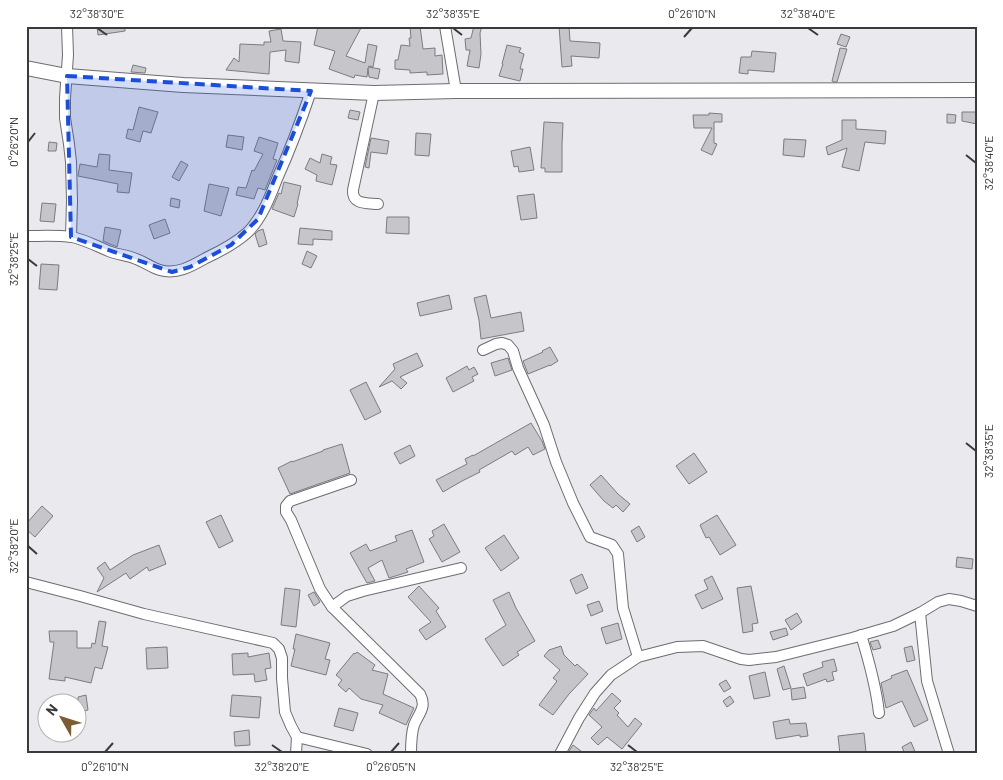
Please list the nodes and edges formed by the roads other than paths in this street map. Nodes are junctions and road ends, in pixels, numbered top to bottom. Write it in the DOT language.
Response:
graph roads {
  1 [pos="67,26"];
  2 [pos="446,26"];
  3 [pos="26,68"];
  4 [pos="67,76"];
  5 [pos="311,90"];
  6 [pos="977,90"];
  7 [pos="456,91"];
  8 [pos="374,93"];
  9 [pos="378,204"];
  10 [pos="26,236"];
  11 [pos="71,237"];
  12 [pos="483,350"];
  13 [pos="351,480"];
  14 [pos="460,568"];
  15 [pos="26,582"];
  16 [pos="977,606"];
  17 [pos="332,607"];
  18 [pos="920,613"];
  19 [pos="862,636"];
  20 [pos="638,657"];
  21 [pos="878,713"];
  22 [pos="297,737"];
  23 [pos="296,754"];
  24 [pos="367,754"];
  25 [pos="411,754"];
  26 [pos="560,754"];
  27 [pos="950,754"];
  1 -- 4 [label="street"];
  2 -- 7 [label="street"];
  3 -- 4 [label="street"];
  4 -- 5 [label="street"];
  4 -- 11 [label="street"];
  5 -- 8 [label="street"];
  5 -- 11 [label="street"];
  6 -- 7 [label="street"];
  7 -- 8 [label="street"];
  8 -- 9 [label="street"];
  10 -- 11 [label="street"];
  12 -- 20 [label="street"];
  13 -- 17 [label="street"];
  14 -- 17 [label="street"];
  15 -- 22 [label="street"];
  16 -- 18 [label="street"];
  17 -- 25 [label="street"];
  18 -- 19 [label="street"];
  18 -- 27 [label="street"];
  19 -- 20 [label="street"];
  19 -- 21 [label="street"];
  20 -- 26 [label="street"];
  22 -- 23 [label="street"];
  22 -- 24 [label="street"];
}
